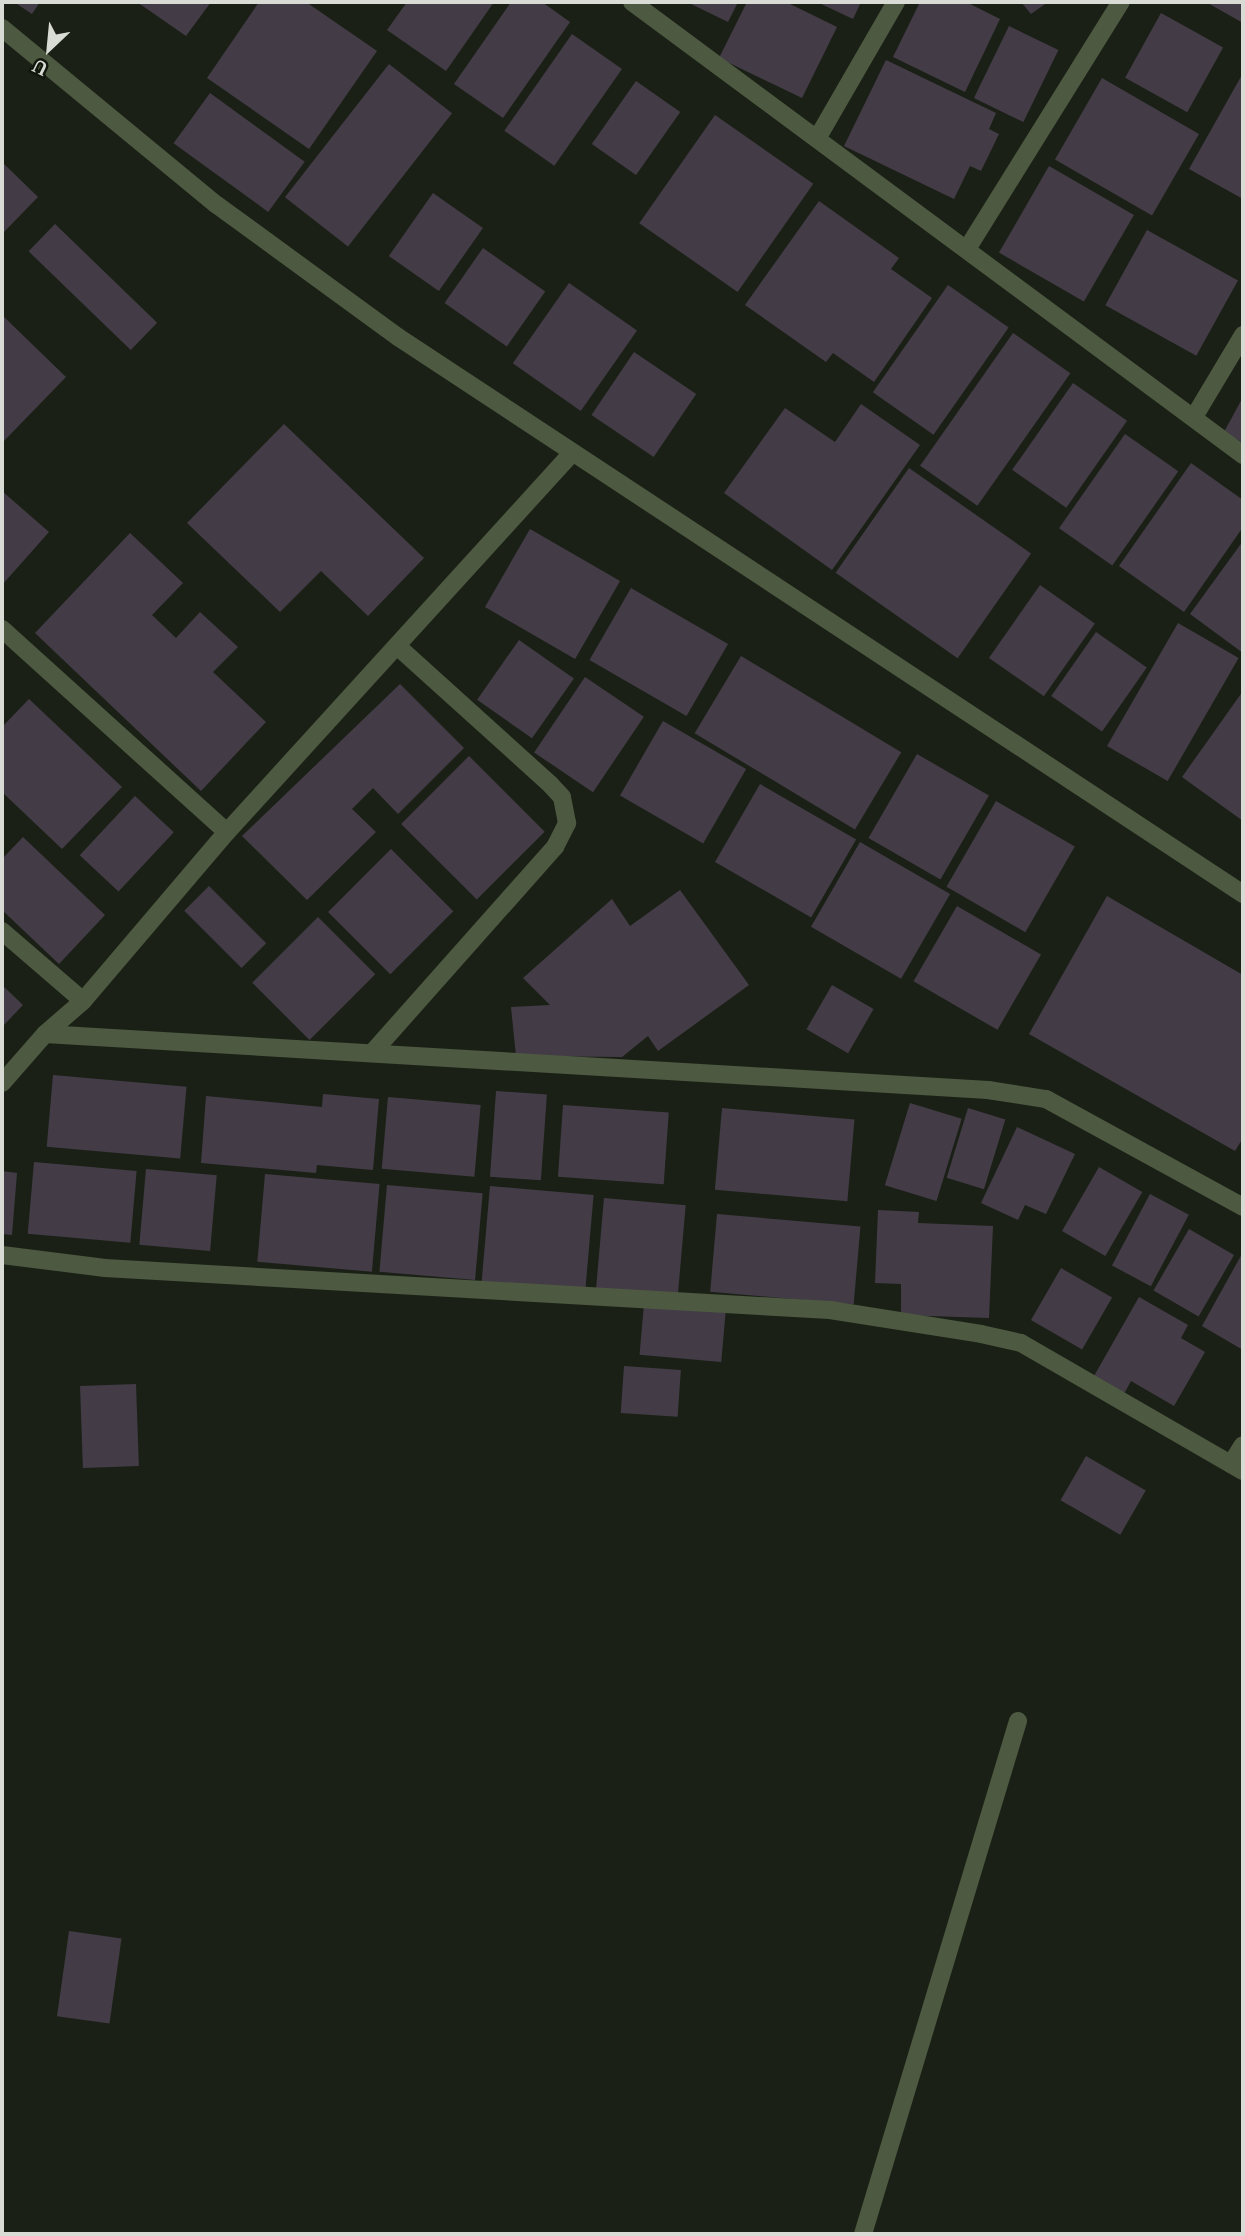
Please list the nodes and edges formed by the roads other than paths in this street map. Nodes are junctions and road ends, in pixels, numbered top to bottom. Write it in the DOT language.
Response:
graph roads {
  1 [pos="632,2"];
  2 [pos="896,2"];
  3 [pos="1121,2"];
  4 [pos="2,28"];
  5 [pos="818,137"];
  6 [pos="967,249"];
  7 [pos="1243,335"];
  8 [pos="1194,417"];
  9 [pos="572,453"];
  10 [pos="1243,455"];
  11 [pos="2,629"];
  12 [pos="397,646"];
  13 [pos="227,832"];
  14 [pos="1243,894"];
  15 [pos="2,931"];
  16 [pos="83,1001"];
  17 [pos="45,1034"];
  18 [pos="372,1053"];
  19 [pos="2,1083"];
  20 [pos="1243,1207"];
  21 [pos="2,1255"];
  22 [pos="1243,1445"];
  23 [pos="1237,1467"];
  24 [pos="1018,1721"];
  25 [pos="863,2234"];
  1 -- 5 [label="street"];
  2 -- 5 [label="street"];
  3 -- 6 [label="street"];
  4 -- 9 [label="street"];
  5 -- 6 [label="street"];
  6 -- 8 [label="street"];
  7 -- 8 [label="street"];
  8 -- 10 [label="street"];
  9 -- 12 [label="street"];
  9 -- 14 [label="street"];
  11 -- 13 [label="street"];
  12 -- 13 [label="street"];
  12 -- 18 [label="street"];
  13 -- 16 [label="street"];
  15 -- 16 [label="street"];
  16 -- 17 [label="street"];
  17 -- 18 [label="street"];
  17 -- 19 [label="street"];
  18 -- 20 [label="street"];
  21 -- 23 [label="street"];
  22 -- 23 [label="street"];
  24 -- 25 [label="street"];
}
